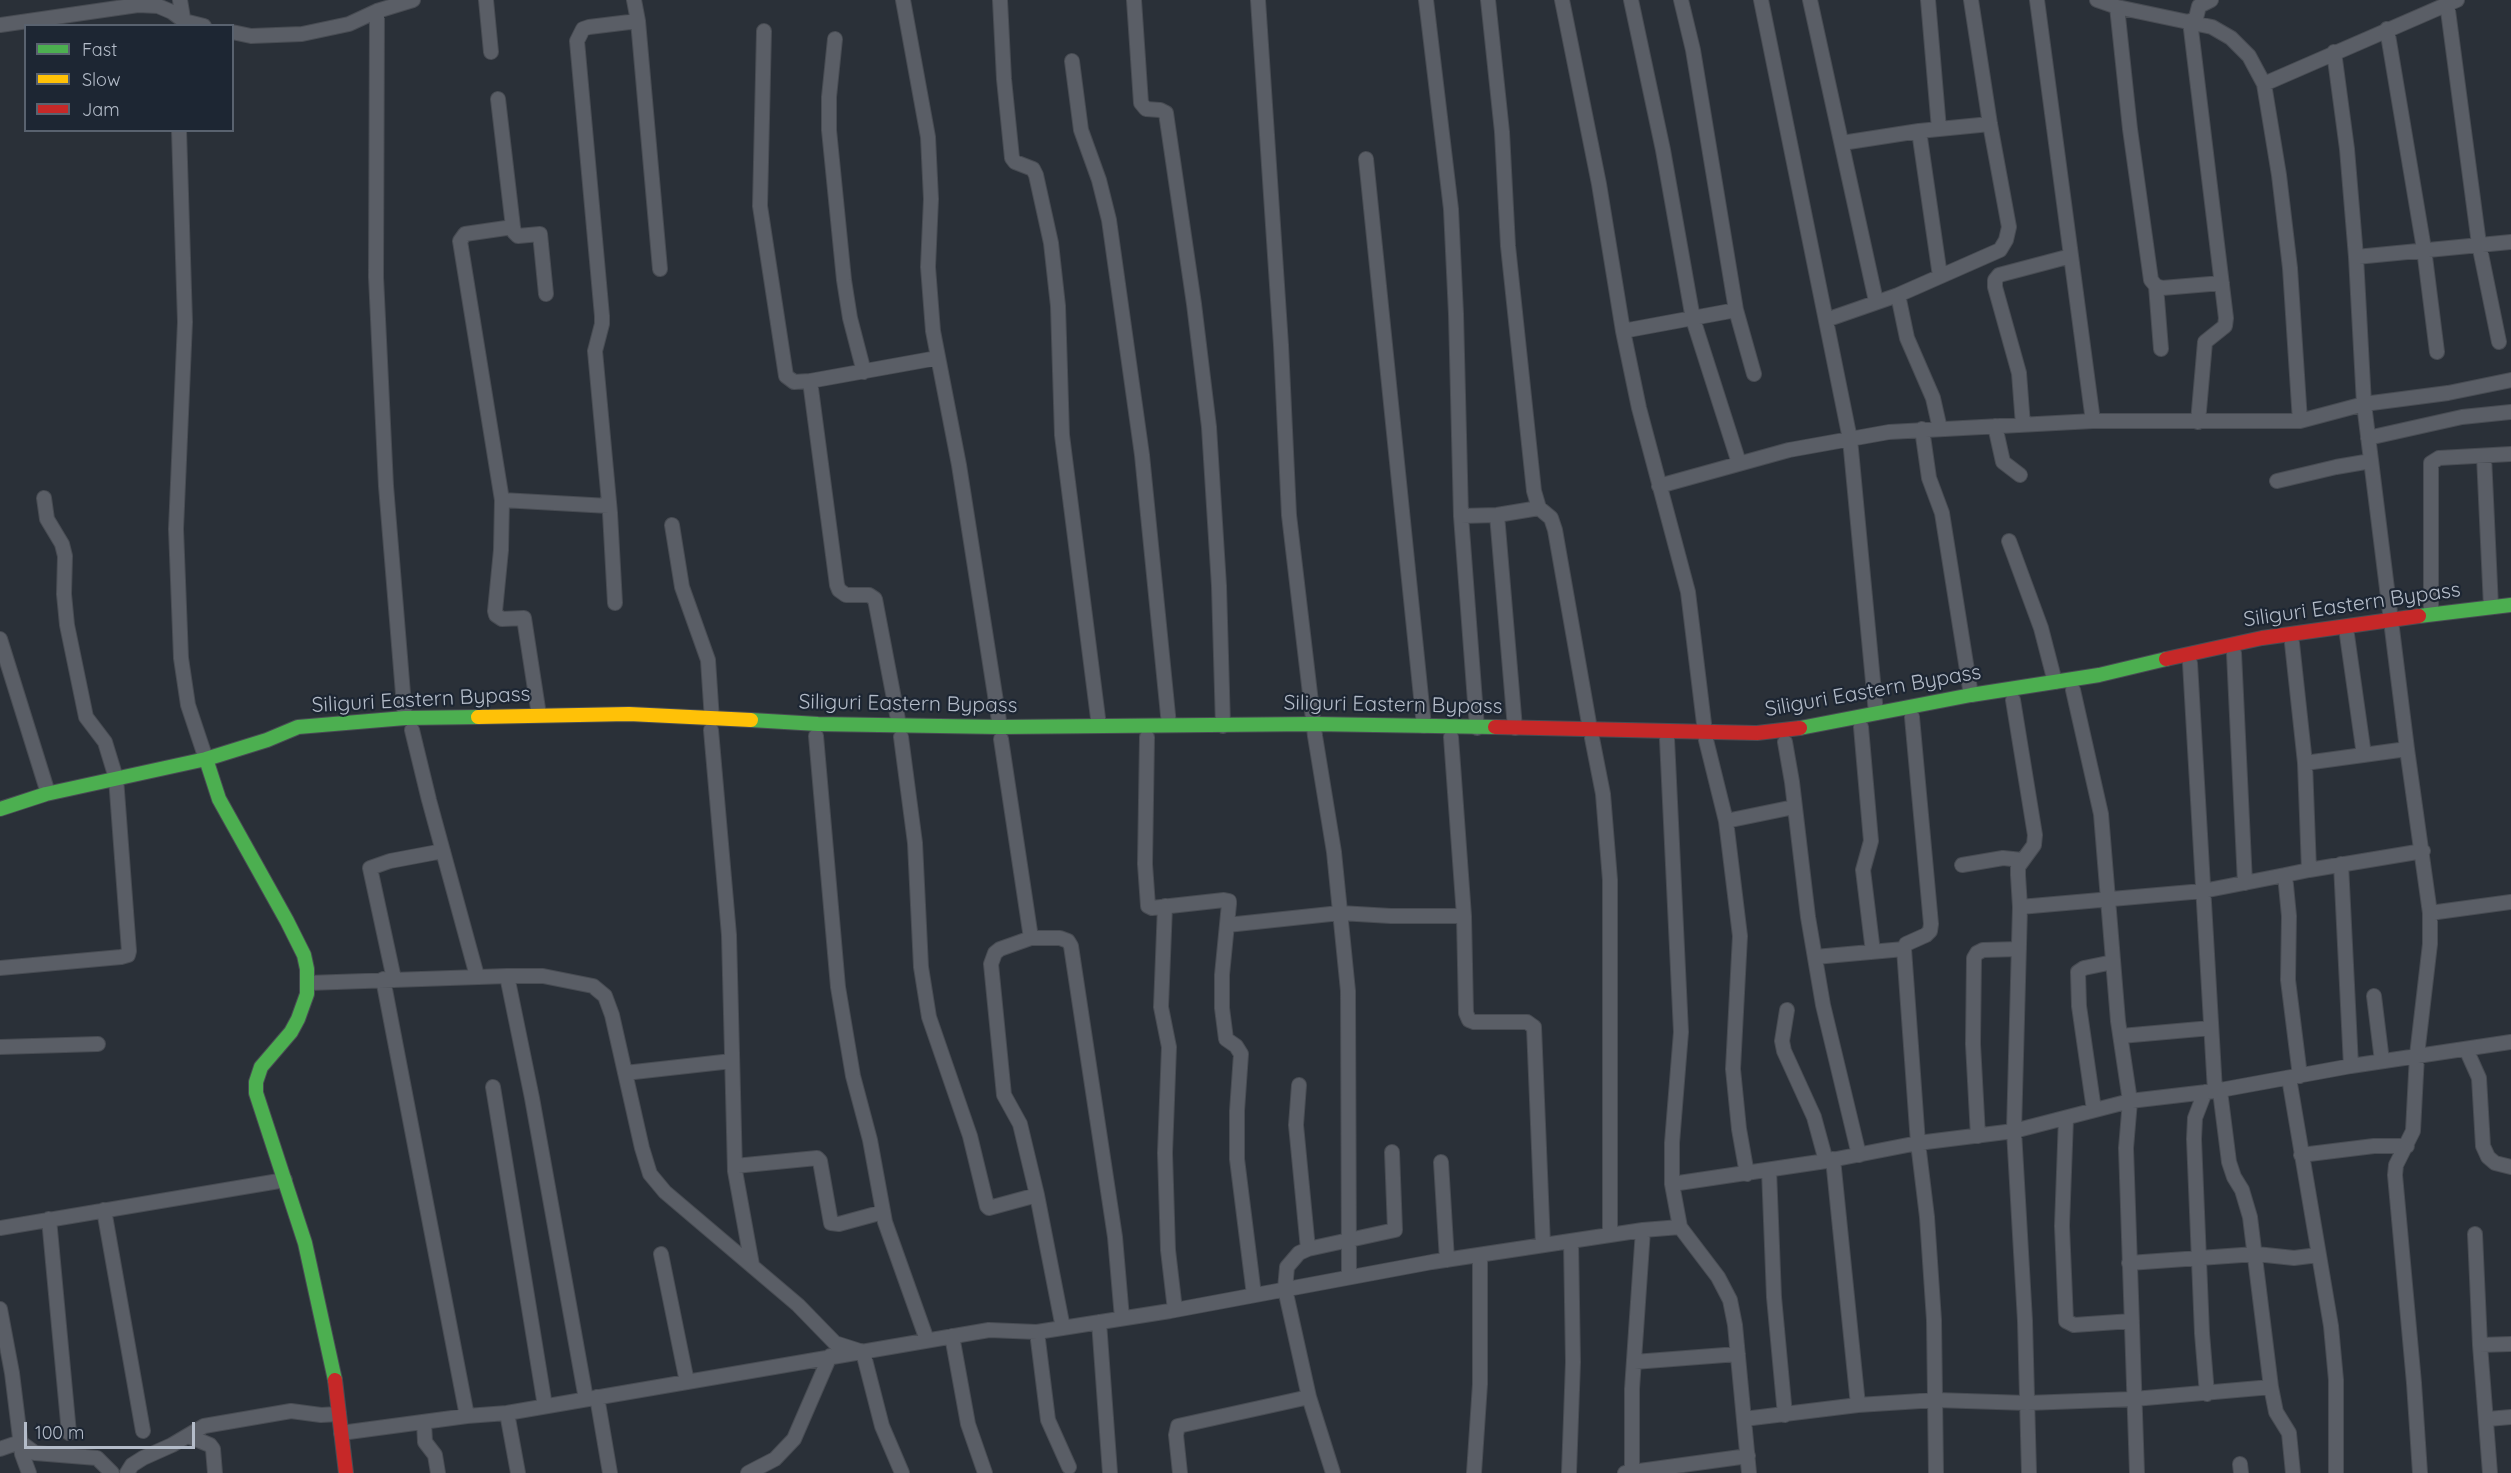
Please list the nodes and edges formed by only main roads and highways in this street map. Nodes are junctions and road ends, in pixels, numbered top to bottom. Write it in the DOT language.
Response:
graph roads {
  1 [pos="2511,605"];
  2 [pos="2511,616"];
  3 [pos="2392,624"];
  4 [pos="712,725"];
  5 [pos="1315,730"];
  6 [pos="900,731"];
  7 [pos="1000,733"];
  8 [pos="1591,733"];
  9 [pos="1706,735"];
  10 [pos="267,740"];
  11 [pos="206,759"];
  12 [pos="82,786"];
  13 [pos="0,808"];
  14 [pos="0,820"];
  15 [pos="346,1473"];
  1 -- 3 [label="main road, Siliguri Eastern Bypass"];
  2 -- 3 [label="main road, Siliguri Eastern Bypass"];
  3 -- 9 [label="main road, Siliguri Eastern Bypass"];
  3 -- 9 [label="main road, Siliguri Eastern Bypass"];
  4 -- 6 [label="main road, Siliguri Eastern Bypass"];
  4 -- 6 [label="main road, Siliguri Eastern Bypass"];
  4 -- 10 [label="main road, Siliguri Eastern Bypass"];
  4 -- 10 [label="main road, Siliguri Eastern Bypass"];
  5 -- 7 [label="main road, Siliguri Eastern Bypass"];
  5 -- 7 [label="main road, Siliguri Eastern Bypass"];
  5 -- 8 [label="main road, Siliguri Eastern Bypass"];
  5 -- 8 [label="main road, Siliguri Eastern Bypass"];
  6 -- 7 [label="main road, Siliguri Eastern Bypass"];
  8 -- 9 [label="main road, Siliguri Eastern Bypass"];
  8 -- 9 [label="main road, Siliguri Eastern Bypass"];
  10 -- 11 [label="main road, Siliguri Eastern Bypass"];
  11 -- 12 [label="main road, Siliguri Eastern Bypass"];
  11 -- 15 [label="main road"];
  12 -- 13 [label="main road, Siliguri Eastern Bypass"];
  12 -- 14 [label="main road, Siliguri Eastern Bypass"];
}
